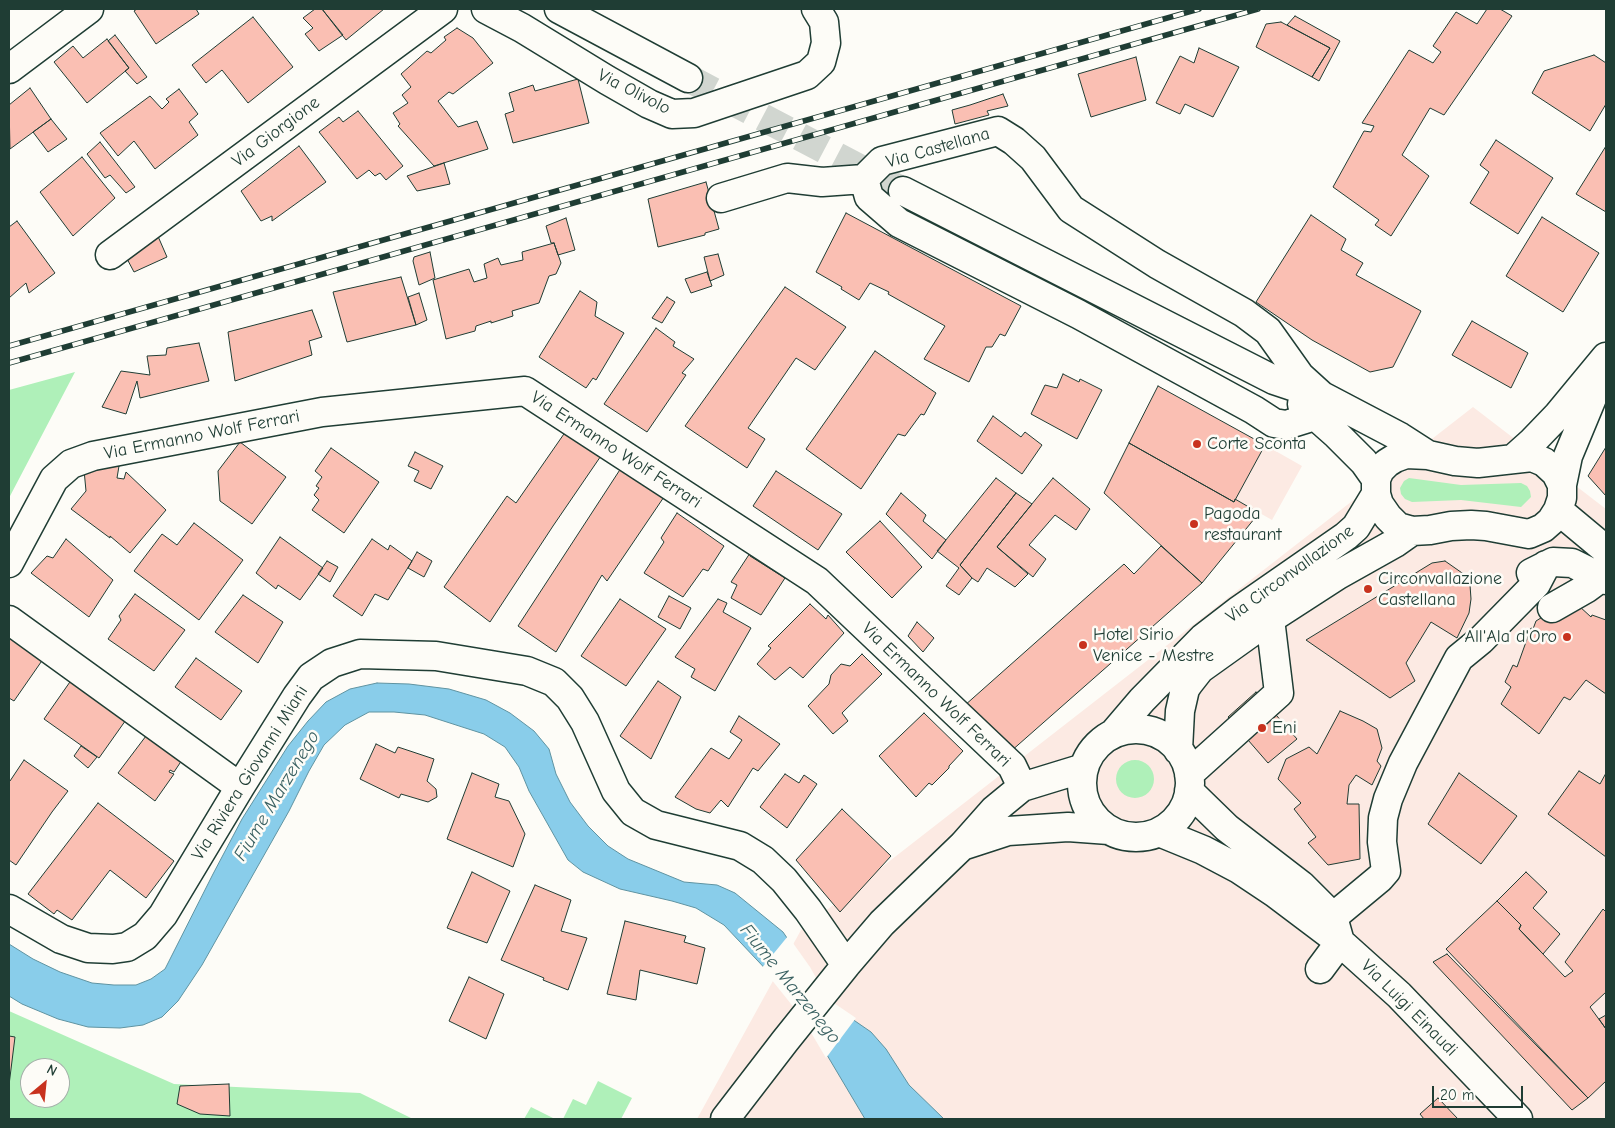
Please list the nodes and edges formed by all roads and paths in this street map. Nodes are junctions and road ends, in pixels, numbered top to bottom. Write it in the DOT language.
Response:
graph roads {
  1 [pos="89,9"];
  2 [pos="443,9"];
  3 [pos="486,9"];
  4 [pos="558,9"];
  5 [pos="816,9"];
  6 [pos="9,69"];
  7 [pos="688,78"];
  8 [pos="864,179"];
  9 [pos="903,190"];
  10 [pos="721,198"];
  11 [pos="110,255"];
  12 [pos="1604,361"];
  13 [pos="1318,406"];
  14 [pos="1606,410"];
  15 [pos="1581,424"];
  16 [pos="1428,455"];
  17 [pos="1513,459"];
  18 [pos="1376,486"];
  19 [pos="1560,497"];
  20 [pos="1412,531"];
  21 [pos="1606,550"];
  22 [pos="9,563"];
  23 [pos="1546,565"];
  24 [pos="1605,576"];
  25 [pos="1552,608"];
  26 [pos="1270,619"];
  27 [pos="9,620"];
  28 [pos="1469,628"];
  29 [pos="1113,734"];
  30 [pos="1084,768"];
  31 [pos="1185,772"];
  32 [pos="240,787"];
  33 [pos="1022,788"];
  34 [pos="1109,830"];
  35 [pos="1159,832"];
  36 [pos="963,845"];
  37 [pos="9,909"];
  38 [pos="1337,929"];
  39 [pos="846,965"];
  40 [pos="1320,970"];
  41 [pos="725,1119"];
  42 [pos="1518,1119"];
  1 -- 6 [label="street"];
  2 -- 11 [label="street, Via Giorgione"];
  3 -- 5 [label="street, Via Olivolo"];
  4 -- 7 [label="street"];
  8 -- 10 [label="street"];
  8 -- 13 [label="street, Via Castellana"];
  8 -- 13 [label="street, Via Castellana"];
  9 -- 13 [label="street, Via Castellana"];
  12 -- 15 [label="street"];
  12 -- 17 [label="street"];
  13 -- 16 [label="street, Via Castellana"];
  13 -- 18 [label="street, Via Castellana"];
  14 -- 15 [label="street"];
  15 -- 19 [label="street"];
  16 -- 17 [label="street"];
  16 -- 18 [label="street, Via Circonvallazione"];
  17 -- 19 [label="street"];
  18 -- 20 [label="street, Via Castellana"];
  18 -- 29 [label="street, Via Circonvallazione"];
  19 -- 20 [label="street"];
  19 -- 21 [label="street"];
  20 -- 26 [label="street, Via Circonvallazione"];
  22 -- 33 [label="street, Via Ermanno Wolf Ferrari"];
  23 -- 24 [label="street"];
  23 -- 28 [label="street"];
  23 -- 38 [label="street"];
  24 -- 25 [label="street"];
  26 -- 31 [label="street, Via Circonvallazione"];
  26 -- 31 [label="street"];
  27 -- 32 [label="street"];
  29 -- 30 [label="street"];
  29 -- 31 [label="street"];
  30 -- 33 [label="street"];
  30 -- 34 [label="street"];
  31 -- 35 [label="street"];
  31 -- 38 [label="street, Via Luigi Einaudi"];
  32 -- 37 [label="street, Via Riviera Giovanni Miani"];
  32 -- 39 [label="street, Via Riviera Giovanni Miani"];
  33 -- 36 [label="street"];
  34 -- 35 [label="street"];
  34 -- 36 [label="street"];
  35 -- 38 [label="street, Via Luigi Einaudi"];
  36 -- 39 [label="street"];
  38 -- 40 [label="street"];
  38 -- 42 [label="street, Via Luigi Einaudi"];
  39 -- 41 [label="street"];
}
